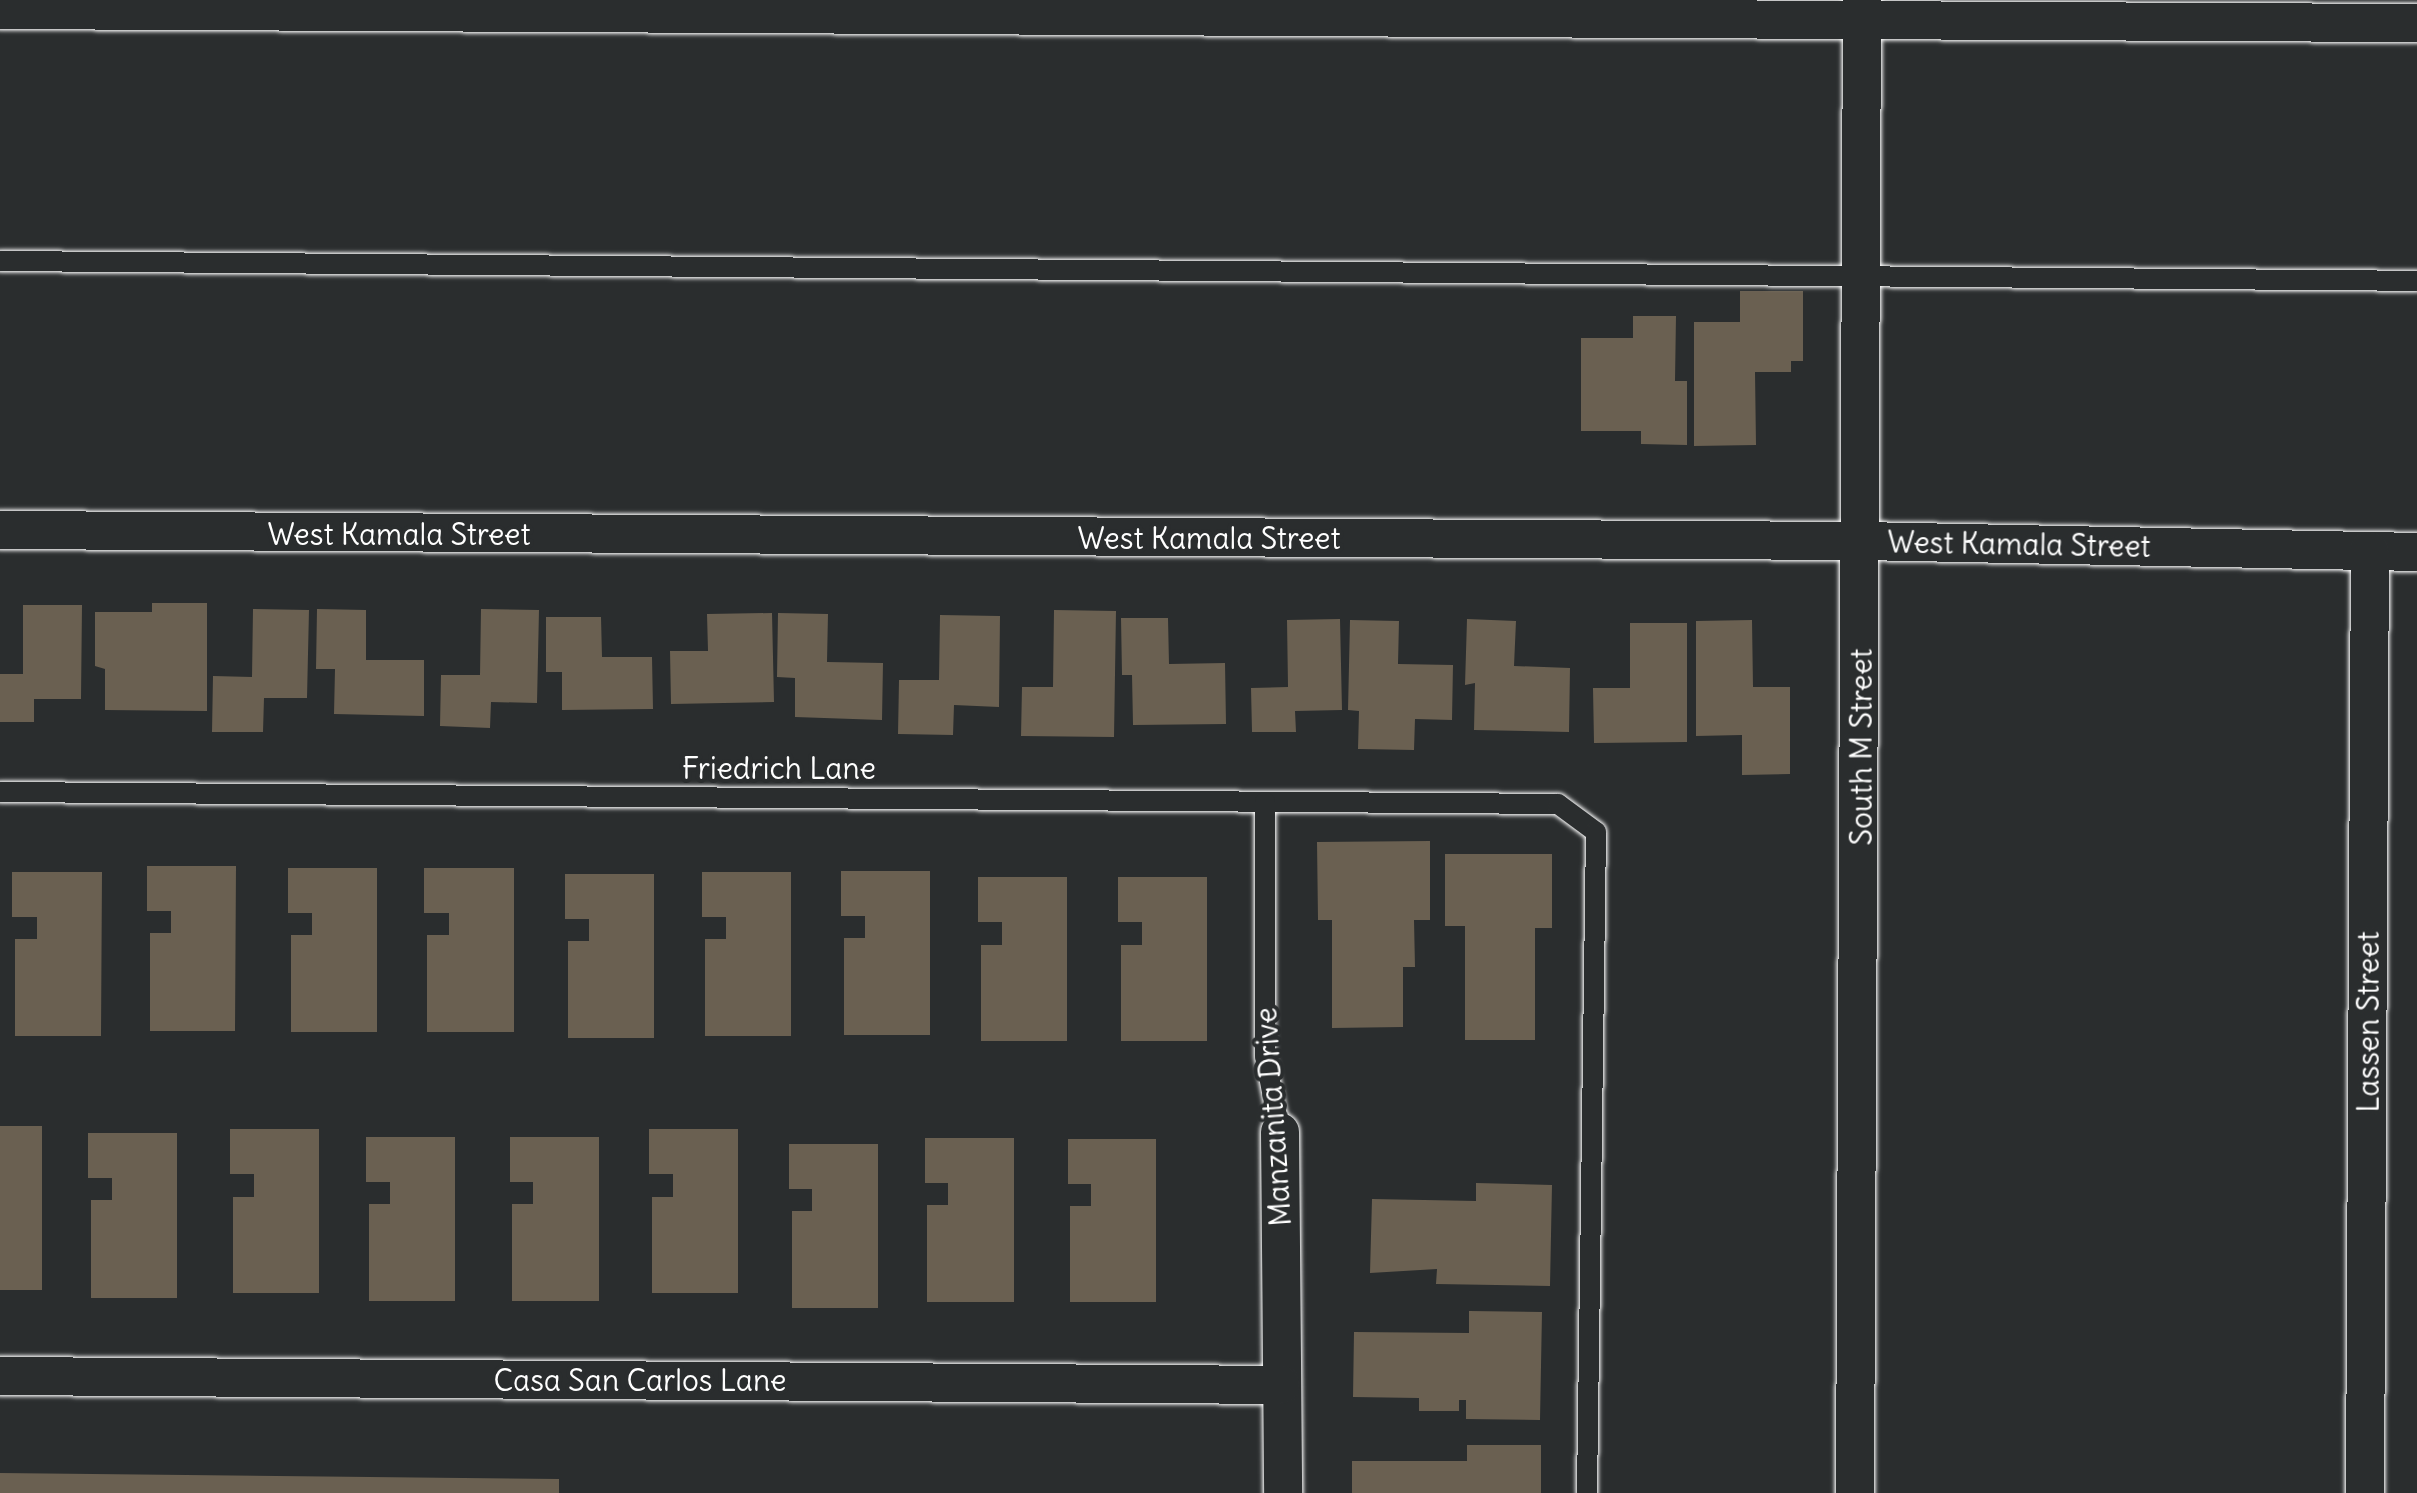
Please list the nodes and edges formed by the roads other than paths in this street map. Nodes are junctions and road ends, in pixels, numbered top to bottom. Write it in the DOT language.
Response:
graph roads {
  1 [pos="1862,8"];
  2 [pos="0,10"];
  3 [pos="2417,24"];
  4 [pos="0,260"];
  5 [pos="1862,276"];
  6 [pos="2417,282"];
  7 [pos="0,530"];
  8 [pos="1862,541"];
  9 [pos="2370,551"];
  10 [pos="2417,552"];
  11 [pos="0,792"];
  12 [pos="1265,802"];
  13 [pos="1280,1132"];
  14 [pos="0,1376"];
  15 [pos="1281,1385"];
  16 [pos="1283,1493"];
  17 [pos="1588,1493"];
  18 [pos="1856,1493"];
  19 [pos="2365,1493"];
  1 -- 2 [label="street"];
  1 -- 3 [label="street"];
  1 -- 5 [label="street, South M Street"];
  4 -- 5 [label="lane"];
  5 -- 6 [label="lane"];
  5 -- 8 [label="street, South M Street"];
  7 -- 8 [label="street, West Kamala Street"];
  8 -- 9 [label="street, West Kamala Street"];
  8 -- 18 [label="street, South M Street"];
  9 -- 10 [label="street, West Kamala Street"];
  9 -- 19 [label="street, Lassen Street"];
  11 -- 12 [label="lane, Friedrich Lane"];
  12 -- 13 [label="lane, Manzanita Drive"];
  12 -- 17 [label="lane, Friedrich Lane"];
  13 -- 15 [label="street, Manzanita Drive"];
  14 -- 15 [label="street, Casa San Carlos Lane"];
  15 -- 16 [label="street, Manzanita Drive"];
}
